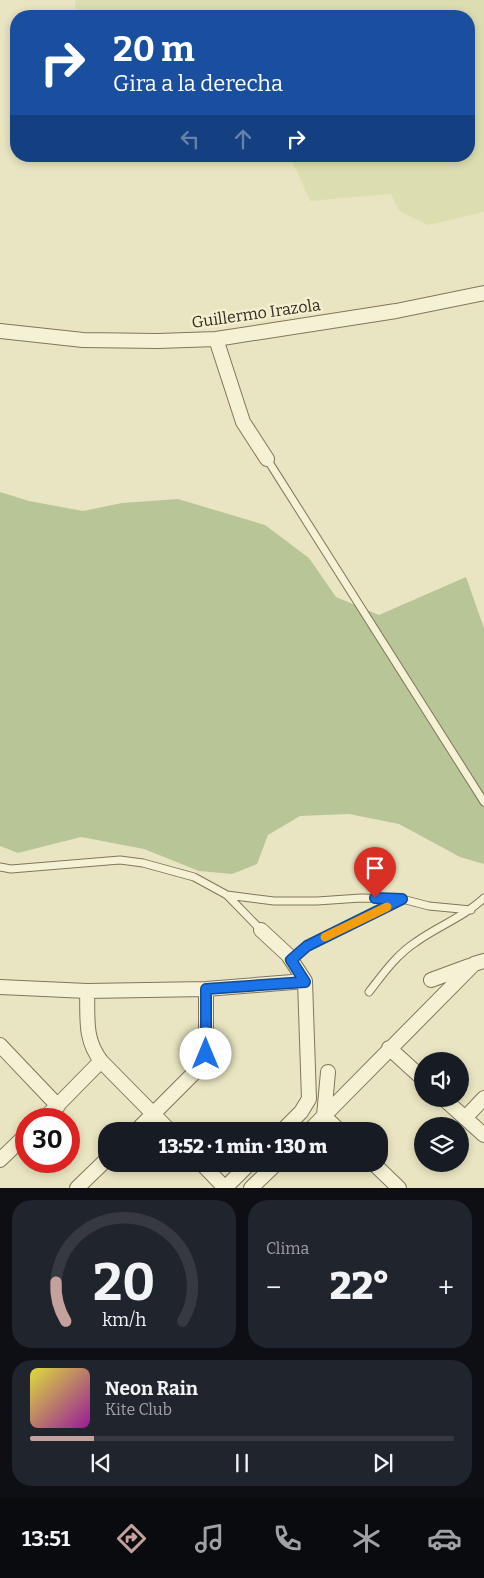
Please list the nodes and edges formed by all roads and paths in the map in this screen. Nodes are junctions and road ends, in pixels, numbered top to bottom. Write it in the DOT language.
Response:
graph roads {
  1 [pos="484,293"];
  2 [pos="0,331"];
  3 [pos="216,339"];
  4 [pos="267,459"];
  5 [pos="484,802"];
  6 [pos="0,867"];
  7 [pos="227,895"];
  8 [pos="484,898"];
  9 [pos="402,899"];
  10 [pos="471,910"];
  11 [pos="261,930"];
  12 [pos="291,960"];
  13 [pos="479,962"];
  14 [pos="431,980"];
  15 [pos="305,982"];
  16 [pos="0,987"];
  17 [pos="206,989"];
  18 [pos="87,991"];
  19 [pos="369,992"];
  20 [pos="0,1045"];
  21 [pos="390,1048"];
  22 [pos="101,1062"];
  23 [pos="414,1070"];
  24 [pos="328,1072"];
  25 [pos="484,1098"];
  26 [pos="58,1106"];
  27 [pos="453,1107"];
  28 [pos="154,1114"];
  29 [pos="324,1116"];
  30 [pos="464,1117"];
  31 [pos="466,1117"];
  32 [pos="146,1122"];
  33 [pos="162,1122"];
  34 [pos="291,1122"];
  35 [pos="318,1122"];
  36 [pos="330,1122"];
  37 [pos="469,1122"];
  38 [pos="484,1136"];
  39 [pos="15,1146"];
  40 [pos="0,1160"];
  41 [pos="98,1168"];
  42 [pos="210,1172"];
  43 [pos="242,1172"];
  44 [pos="268,1172"];
  45 [pos="381,1172"];
  46 [pos="394,1186"];
  47 [pos="77,1188"];
  48 [pos="225,1188"];
  49 [pos="251,1188"];
  1 -- 3 [label="street, Guillermo Irazola"];
  2 -- 3 [label="street, Guillermo Irazola"];
  3 -- 4 [label="street"];
  4 -- 5 [label="lane"];
  6 -- 7 [label="lane"];
  7 -- 9 [label="lane"];
  7 -- 11 [label="lane"];
  8 -- 10 [label="lane"];
  9 -- 10 [label="lane"];
  9 -- 12 [label="lane"];
  10 -- 19 [label="lane"];
  11 -- 12 [label="street"];
  12 -- 15 [label="street"];
  13 -- 14 [label="street"];
  13 -- 21 [label="street"];
  15 -- 17 [label="street"];
  15 -- 34 [label="street"];
  16 -- 18 [label="street"];
  17 -- 18 [label="street"];
  17 -- 28 [label="street"];
  18 -- 22 [label="street"];
  20 -- 26 [label="street"];
  21 -- 23 [label="street"];
  21 -- 29 [label="street"];
  22 -- 26 [label="street"];
  22 -- 28 [label="street"];
  24 -- 29 [label="street"];
  25 -- 31 [label="street"];
  27 -- 30 [label="street"];
  28 -- 32 [label="street"];
  28 -- 33 [label="street"];
  29 -- 35 [label="street"];
  29 -- 36 [label="street"];
  37 -- 38 [label="street"];
  39 -- 40 [label="street"];
  41 -- 47 [label="street"];
  42 -- 48 [label="street"];
  43 -- 48 [label="street"];
  44 -- 49 [label="street"];
  45 -- 46 [label="street"];
}
